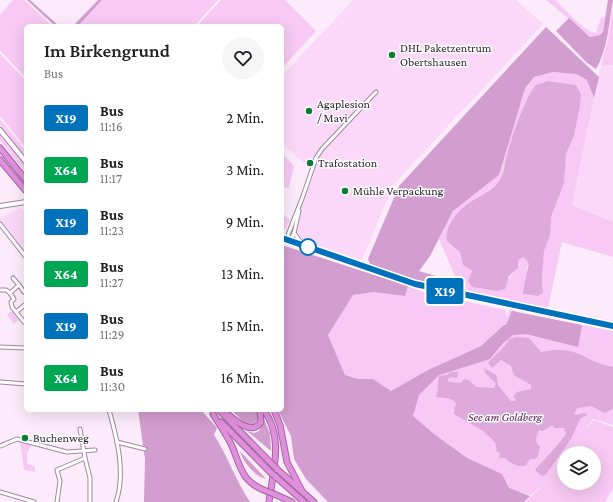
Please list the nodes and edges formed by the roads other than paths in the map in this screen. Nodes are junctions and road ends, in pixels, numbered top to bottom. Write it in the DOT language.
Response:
graph roads {
  1 [pos="376,92"];
  2 [pos="0,130"];
  3 [pos="0,148"];
  4 [pos="0,160"];
  5 [pos="24,160"];
  6 [pos="24,178"];
  7 [pos="24,190"];
  8 [pos="24,202"];
  9 [pos="0,206"];
  10 [pos="298,209"];
  11 [pos="0,224"];
  12 [pos="5,231"];
  13 [pos="0,232"];
  14 [pos="294,233"];
  15 [pos="286,240"];
  16 [pos="303,246"];
  17 [pos="24,255"];
  18 [pos="13,278"];
  19 [pos="19,285"];
  20 [pos="0,290"];
  21 [pos="24,292"];
  22 [pos="10,293"];
  23 [pos="24,306"];
  24 [pos="16,312"];
  25 [pos="24,322"];
  26 [pos="613,326"];
  27 [pos="0,347"];
  28 [pos="24,348"];
  29 [pos="0,382"];
  30 [pos="24,384"];
  31 [pos="110,412"];
  32 [pos="211,412"];
  33 [pos="222,412"];
  34 [pos="226,412"];
  35 [pos="260,412"];
  36 [pos="265,412"];
  37 [pos="275,412"];
  38 [pos="80,429"];
  39 [pos="117,442"];
  40 [pos="0,446"];
  41 [pos="145,449"];
  42 [pos="95,450"];
  43 [pos="85,451"];
  44 [pos="85,458"];
  45 [pos="302,491"];
  46 [pos="0,492"];
  47 [pos="30,501"];
  48 [pos="34,502"];
  49 [pos="57,502"];
  50 [pos="90,502"];
  51 [pos="116,502"];
  52 [pos="269,502"];
  53 [pos="292,502"];
  54 [pos="304,502"];
  55 [pos="314,502"];
  1 -- 10 [label="street"];
  2 -- 5 [label="main road"];
  3 -- 6 [label="highway"];
  4 -- 7 [label="highway"];
  8 -- 9 [label="main road"];
  10 -- 14 [label="street"];
  10 -- 15 [label="street"];
  11 -- 12 [label="street"];
  12 -- 13 [label="street"];
  12 -- 17 [label="street"];
  14 -- 15 [label="street"];
  14 -- 16 [label="street"];
  15 -- 16 [label="main road"];
  16 -- 26 [label="main road"];
  18 -- 19 [label="street"];
  19 -- 21 [label="street"];
  19 -- 22 [label="street"];
  20 -- 22 [label="street"];
  22 -- 24 [label="street"];
  23 -- 24 [label="street"];
  24 -- 25 [label="street"];
  27 -- 28 [label="street"];
  29 -- 30 [label="street"];
  31 -- 39 [label="street"];
  32 -- 53 [label="highway, bridge"];
  32 -- 54 [label="highway, bridge"];
  33 -- 45 [label="highway, bridge"];
  34 -- 35 [label="highway"];
  36 -- 52 [label="highway"];
  37 -- 45 [label="highway"];
  38 -- 43 [label="street"];
  39 -- 41 [label="street"];
  39 -- 51 [label="street"];
  40 -- 43 [label="street"];
  42 -- 43 [label="street"];
  43 -- 44 [label="street"];
  44 -- 49 [label="street"];
  44 -- 50 [label="street"];
  45 -- 55 [label="highway"];
  46 -- 47 [label="street"];
  47 -- 48 [label="street"];
}
